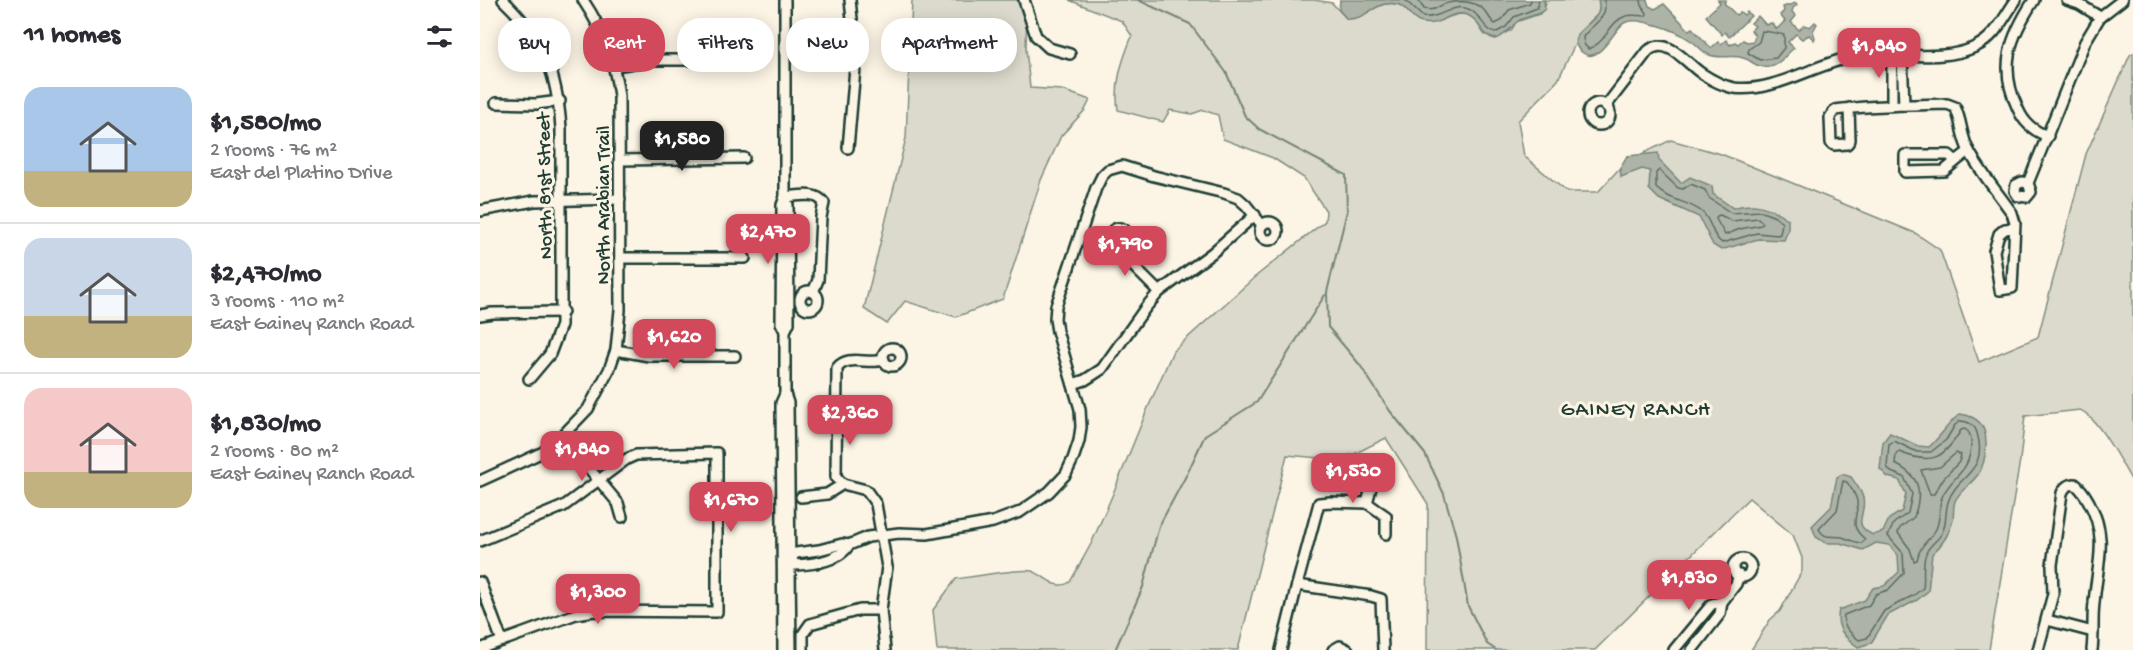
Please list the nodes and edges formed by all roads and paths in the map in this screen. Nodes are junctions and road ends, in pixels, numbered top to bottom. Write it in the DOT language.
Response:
graph roads {
  1 [pos="503,0"];
  2 [pos="583,0"];
  3 [pos="785,0"];
  4 [pos="850,0"];
  5 [pos="1024,0"];
  6 [pos="2034,0"];
  7 [pos="2067,0"];
  8 [pos="2122,0"];
  9 [pos="2014,2"];
  10 [pos="2100,17"];
  11 [pos="593,18"];
  12 [pos="1070,54"];
  13 [pos="1892,54"];
  14 [pos="1902,54"];
  15 [pos="616,72"];
  16 [pos="560,101"];
  17 [pos="496,102"];
  18 [pos="1892,104"];
  19 [pos="1904,105"];
  20 [pos="1606,106"];
  21 [pos="1849,108"];
  22 [pos="2048,136"];
  23 [pos="848,148"];
  24 [pos="1969,151"];
  25 [pos="744,158"];
  26 [pos="621,160"];
  27 [pos="1956,161"];
  28 [pos="2028,183"];
  29 [pos="785,197"];
  30 [pos="620,199"];
  31 [pos="561,200"];
  32 [pos="480,211"];
  33 [pos="1255,215"];
  34 [pos="1262,225"];
  35 [pos="2014,228"];
  36 [pos="1121,246"];
  37 [pos="620,258"];
  38 [pos="745,258"];
  39 [pos="813,292"];
  40 [pos="1159,292"];
  41 [pos="562,312"];
  42 [pos="480,315"];
  43 [pos="616,350"];
  44 [pos="735,356"];
  45 [pos="884,360"];
  46 [pos="529,379"];
  47 [pos="1073,384"];
  48 [pos="562,436"];
  49 [pos="1352,461"];
  50 [pos="480,481"];
  51 [pos="599,481"];
  52 [pos="843,484"];
  53 [pos="801,497"];
  54 [pos="1366,503"];
  55 [pos="622,517"];
  56 [pos="1386,534"];
  57 [pos="882,535"];
  58 [pos="480,541"];
  59 [pos="786,559"];
  60 [pos="1739,575"];
  61 [pos="480,582"];
  62 [pos="1297,585"];
  63 [pos="1722,602"];
  64 [pos="882,610"];
  65 [pos="2047,620"];
  66 [pos="2093,632"];
  67 [pos="502,641"];
  68 [pos="1681,641"];
  69 [pos="480,649"];
  70 [pos="783,650"];
  71 [pos="791,650"];
  72 [pos="803,650"];
  73 [pos="885,650"];
  74 [pos="1281,650"];
  75 [pos="1334,650"];
  76 [pos="1348,650"];
  77 [pos="1383,650"];
  78 [pos="1674,650"];
  79 [pos="1691,650"];
  80 [pos="2038,650"];
  81 [pos="2092,650"];
  1 -- 16 [label="street, North 81st Street"];
  2 -- 11 [label="street, North Arabian Trail"];
  3 -- 29 [label="street"];
  4 -- 23 [label="street"];
  5 -- 12 [label="street"];
  6 -- 22 [label="street"];
  7 -- 10 [label="street"];
  8 -- 10 [label="street"];
  9 -- 14 [label="street"];
  10 -- 22 [label="street"];
  13 -- 14 [label="street"];
  13 -- 18 [label="street"];
  13 -- 20 [label="street"];
  14 -- 19 [label="street"];
  15 -- 26 [label="street, North Arabian Trail"];
  16 -- 17 [label="street"];
  16 -- 31 [label="street, North 81st Street"];
  18 -- 19 [label="street"];
  18 -- 21 [label="street"];
  19 -- 24 [label="street"];
  22 -- 28 [label="street"];
  24 -- 27 [label="street"];
  24 -- 35 [label="street"];
  25 -- 26 [label="street"];
  26 -- 30 [label="street, North Arabian Trail"];
  27 -- 27 [label="street"];
  29 -- 39 [label="street"];
  29 -- 59 [label="street"];
  30 -- 31 [label="street"];
  30 -- 37 [label="street, North Arabian Trail"];
  31 -- 32 [label="street"];
  31 -- 41 [label="street, North 81st Street"];
  33 -- 34 [label="street"];
  33 -- 40 [label="street"];
  33 -- 47 [label="street"];
  35 -- 35 [label="street"];
  36 -- 40 [label="street"];
  37 -- 38 [label="street"];
  37 -- 43 [label="street, North Arabian Trail"];
  40 -- 47 [label="street"];
  41 -- 42 [label="street"];
  41 -- 46 [label="street, North 81st Street"];
  43 -- 44 [label="street"];
  43 -- 48 [label="street, North Arabian Trail"];
  45 -- 52 [label="street"];
  47 -- 57 [label="street"];
  48 -- 50 [label="street, North Arabian Trail"];
  48 -- 51 [label="street"];
  49 -- 54 [label="street"];
  51 -- 55 [label="street"];
  51 -- 58 [label="street"];
  51 -- 67 [label="street"];
  52 -- 53 [label="street"];
  52 -- 57 [label="street"];
  54 -- 56 [label="street"];
  54 -- 62 [label="street"];
  57 -- 59 [label="street"];
  57 -- 64 [label="street"];
  59 -- 70 [label="street"];
  59 -- 71 [label="street"];
  60 -- 63 [label="street"];
  61 -- 67 [label="street"];
  62 -- 74 [label="street"];
  62 -- 77 [label="street"];
  63 -- 68 [label="street"];
  63 -- 79 [label="street"];
  64 -- 72 [label="street"];
  64 -- 73 [label="street"];
  65 -- 66 [label="street"];
  65 -- 66 [label="street"];
  65 -- 80 [label="street"];
  66 -- 81 [label="street"];
  67 -- 69 [label="street"];
  68 -- 78 [label="street"];
  68 -- 79 [label="street"];
  75 -- 76 [label="street"];
}
